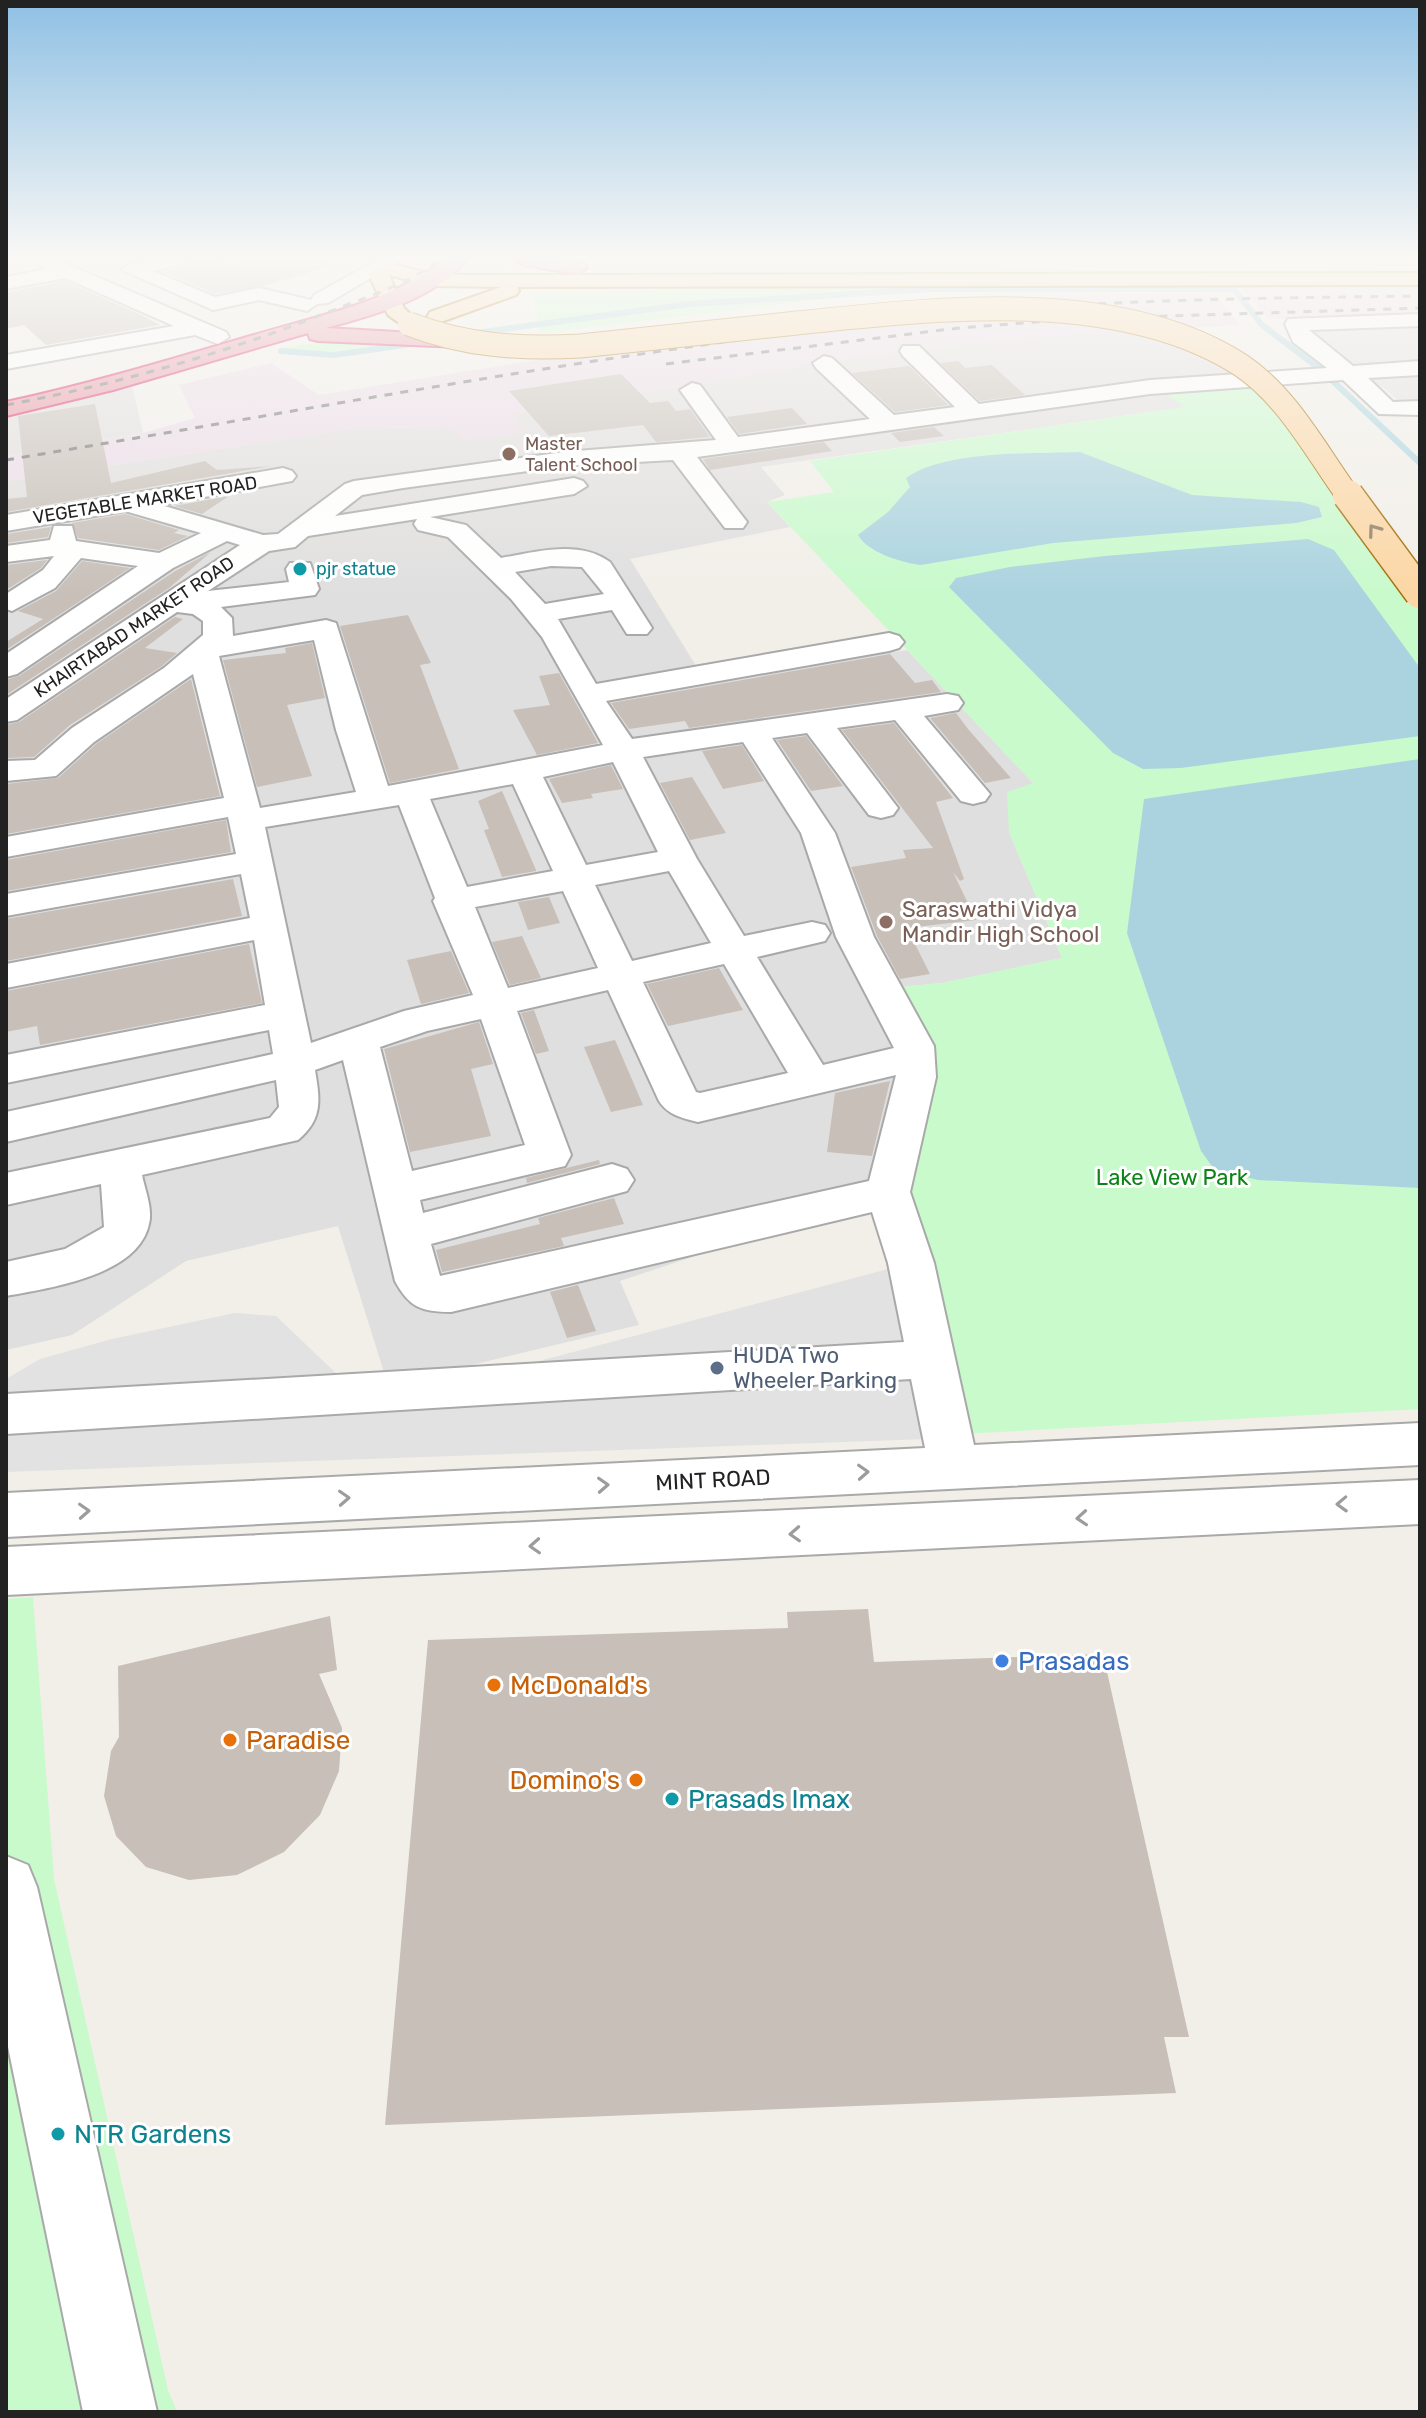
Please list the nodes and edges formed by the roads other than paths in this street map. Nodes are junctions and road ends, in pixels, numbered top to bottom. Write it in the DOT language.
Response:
graph roads {
  1 [pos="99,372"];
  2 [pos="159,372"];
  3 [pos="833,372"];
  4 [pos="933,372"];
  5 [pos="1246,372"];
  6 [pos="1284,372"];
  7 [pos="1345,372"];
  8 [pos="1381,372"];
  9 [pos="1349,375"];
  10 [pos="692,390"];
  11 [pos="1314,390"];
  12 [pos="890,393"];
  13 [pos="6,397"];
  14 [pos="860,397"];
  15 [pos="831,401"];
  16 [pos="1420,408"];
  17 [pos="6,409"];
  18 [pos="1387,409"];
  19 [pos="973,411"];
  20 [pos="743,413"];
  21 [pos="714,417"];
  22 [pos="688,422"];
  23 [pos="888,423"];
  24 [pos="650,430"];
  25 [pos="1420,436"];
  26 [pos="732,445"];
  27 [pos="564,459"];
  28 [pos="686,462"];
  29 [pos="283,476"];
  30 [pos="131,504"];
  31 [pos="554,506"];
  32 [pos="63,513"];
  33 [pos="268,513"];
  34 [pos="734,522"];
  35 [pos="6,523"];
  36 [pos="427,524"];
  37 [pos="226,534"];
  38 [pos="281,538"];
  39 [pos="63,547"];
  40 [pos="6,554"];
  41 [pos="163,562"];
  42 [pos="496,567"];
  43 [pos="300,569"];
  44 [pos="1420,593"];
  45 [pos="620,600"];
  46 [pos="12,602"];
  47 [pos="176,603"];
  48 [pos="538,614"];
  49 [pos="637,628"];
  50 [pos="889,642"];
  51 [pos="202,650"];
  52 [pos="6,668"];
  53 [pos="587,695"];
  54 [pos="947,703"];
  55 [pos="903,710"];
  56 [pos="6,713"];
  57 [pos="817,724"];
  58 [pos="753,733"];
  59 [pos="623,750"];
  60 [pos="6,771"];
  61 [pos="524,772"];
  62 [pos="392,794"];
  63 [pos="973,794"];
  64 [pos="881,808"];
  65 [pos="245,812"];
  66 [pos="6,847"];
  67 [pos="679,859"];
  68 [pos="254,861"];
  69 [pos="575,879"];
  70 [pos="451,901"];
  71 [pos="6,905"];
  72 [pos="268,926"];
  73 [pos="812,933"];
  74 [pos="737,950"];
  75 [pos="621,975"];
  76 [pos="6,976"];
  77 [pos="495,1003"];
  78 [pos="287,1014"];
  79 [pos="359,1042"];
  80 [pos="914,1057"];
  81 [pos="293,1063"];
  82 [pos="6,1069"];
  83 [pos="813,1081"];
  84 [pos="6,1127"];
  85 [pos="118,1164"];
  86 [pos="612,1180"];
  87 [pos="6,1189"];
  88 [pos="397,1190"];
  89 [pos="888,1192"];
  90 [pos="406,1234"];
  91 [pos="6,1279"];
  92 [pos="931,1359"];
  93 [pos="6,1414"];
  94 [pos="1420,1444"];
  95 [pos="954,1467"];
  96 [pos="1420,1502"];
  97 [pos="6,1515"];
  98 [pos="6,1571"];
  99 [pos="6,1887"];
  100 [pos="120,2412"];
  1 -- 13 [label="highway"];
  2 -- 17 [label="highway"];
  3 -- 14 [label="street"];
  4 -- 19 [label="street"];
  44 -- 5 [label="main road, one-way, bridge"];
  6 -- 11 [label="main road"];
  7 -- 9 [label="street"];
  8 -- 9 [label="street, KHAIRTABAD MARKET ROAD"];
  9 -- 11 [label="street, KHAIRTABAD MARKET ROAD"];
  9 -- 18 [label="street"];
  10 -- 21 [label="street"];
  11 -- 19 [label="street, KHAIRTABAD MARKET ROAD"];
  12 -- 14 [label="street"];
  14 -- 15 [label="street"];
  14 -- 23 [label="street"];
  16 -- 18 [label="street"];
  18 -- 25 [label="street"];
  19 -- 23 [label="street, KHAIRTABAD MARKET ROAD"];
  20 -- 21 [label="street"];
  21 -- 22 [label="street"];
  21 -- 26 [label="street"];
  23 -- 26 [label="street, KHAIRTABAD MARKET ROAD"];
  24 -- 27 [label="street"];
  26 -- 28 [label="street, KHAIRTABAD MARKET ROAD"];
  27 -- 28 [label="street, KHAIRTABAD MARKET ROAD"];
  27 -- 38 [label="street, KHAIRTABAD MARKET ROAD"];
  28 -- 34 [label="street"];
  28 -- 38 [label="street"];
  29 -- 30 [label="street, VEGETABLE MARKET ROAD"];
  30 -- 32 [label="street, VEGETABLE MARKET ROAD"];
  30 -- 37 [label="street, KHAIRTABAD MARKET ROAD"];
  31 -- 36 [label="street"];
  32 -- 35 [label="street, VEGETABLE MARKET ROAD"];
  32 -- 39 [label="street"];
  33 -- 37 [label="street"];
  36 -- 38 [label="street"];
  36 -- 42 [label="street"];
  37 -- 38 [label="street, KHAIRTABAD MARKET ROAD"];
  37 -- 41 [label="street"];
  38 -- 47 [label="street, KHAIRTABAD MARKET ROAD"];
  39 -- 40 [label="street"];
  39 -- 41 [label="street"];
  39 -- 46 [label="street"];
  41 -- 52 [label="street"];
  42 -- 45 [label="street"];
  42 -- 48 [label="street"];
  43 -- 47 [label="street"];
  45 -- 48 [label="street"];
  45 -- 49 [label="street"];
  47 -- 51 [label="street"];
  47 -- 56 [label="street, KHAIRTABAD MARKET ROAD"];
  48 -- 53 [label="street"];
  50 -- 53 [label="street"];
  51 -- 60 [label="street"];
  51 -- 62 [label="street"];
  51 -- 65 [label="street"];
  53 -- 59 [label="street"];
  54 -- 55 [label="street"];
  55 -- 57 [label="street"];
  55 -- 63 [label="street"];
  57 -- 58 [label="street"];
  57 -- 64 [label="street"];
  58 -- 59 [label="street"];
  58 -- 80 [label="street"];
  59 -- 61 [label="street"];
  59 -- 67 [label="street"];
  61 -- 62 [label="street"];
  61 -- 69 [label="street"];
  62 -- 65 [label="street"];
  62 -- 70 [label="street"];
  65 -- 66 [label="street"];
  65 -- 68 [label="street"];
  67 -- 69 [label="street"];
  67 -- 74 [label="street"];
  68 -- 71 [label="street"];
  68 -- 72 [label="street"];
  69 -- 70 [label="street"];
  69 -- 75 [label="street"];
  70 -- 77 [label="street"];
  72 -- 76 [label="street"];
  72 -- 78 [label="street"];
  73 -- 74 [label="street"];
  74 -- 75 [label="street"];
  74 -- 83 [label="street"];
  75 -- 77 [label="street"];
  75 -- 83 [label="street"];
  77 -- 79 [label="street"];
  77 -- 88 [label="street"];
  78 -- 81 [label="street"];
  78 -- 82 [label="street"];
  79 -- 81 [label="street"];
  79 -- 88 [label="street"];
  80 -- 83 [label="street"];
  80 -- 89 [label="street"];
  81 -- 84 [label="street"];
  81 -- 85 [label="street"];
  85 -- 87 [label="street"];
  85 -- 91 [label="street"];
  86 -- 90 [label="street"];
  88 -- 90 [label="street"];
  89 -- 90 [label="street"];
  89 -- 92 [label="street"];
  92 -- 93 [label="street"];
  92 -- 95 [label="street"];
  94 -- 95 [label="street, MINT ROAD"];
  97 -- 95 [label="street, MINT ROAD, one-way"];
  96 -- 98 [label="street, one-way"];
  99 -- 100 [label="street"];
}
